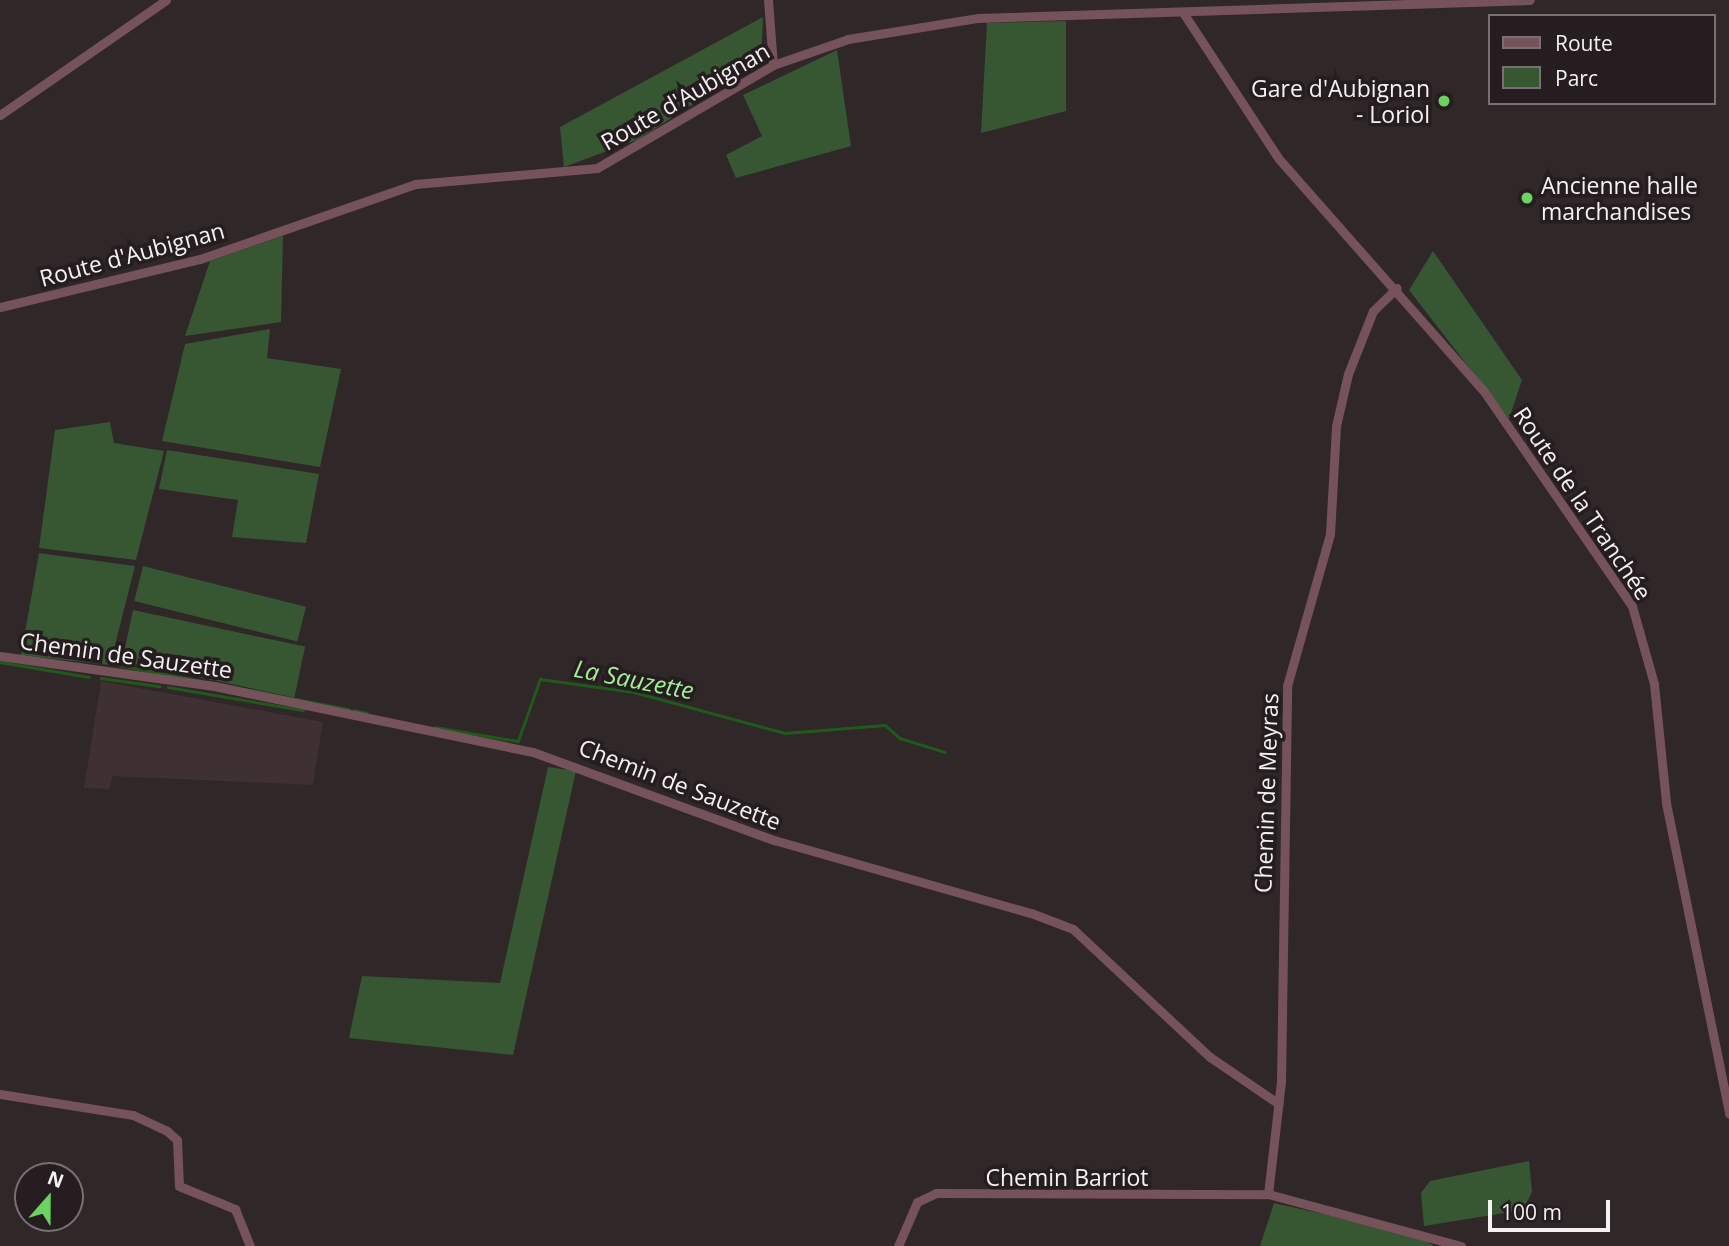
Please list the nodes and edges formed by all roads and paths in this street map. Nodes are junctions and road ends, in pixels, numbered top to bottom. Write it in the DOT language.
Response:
graph roads {
  1 [pos="166,0"];
  2 [pos="768,0"];
  3 [pos="1530,0"];
  4 [pos="1184,14"];
  5 [pos="773,65"];
  6 [pos="0,115"];
  7 [pos="1397,288"];
  8 [pos="0,307"];
  9 [pos="0,656"];
  10 [pos="0,1094"];
  11 [pos="1279,1104"];
  12 [pos="1729,1114"];
  13 [pos="1268,1195"];
  14 [pos="250,1246"];
  15 [pos="898,1246"];
  16 [pos="1461,1246"];
  1 -- 6 [label="street"];
  2 -- 5 [label="street"];
  3 -- 4 [label="street, Route d'Aubignan"];
  4 -- 5 [label="street, Route d'Aubignan"];
  4 -- 7 [label="street, Route de la Tranchée"];
  5 -- 8 [label="street, Route d'Aubignan"];
  7 -- 11 [label="street, Chemin de Meyras"];
  7 -- 12 [label="street, Route de la Tranchée"];
  9 -- 11 [label="street, Chemin de Sauzette"];
  10 -- 14 [label="street"];
  11 -- 13 [label="street, Chemin de Meyras"];
  13 -- 15 [label="street, Chemin Barriot"];
  13 -- 16 [label="street"];
}
